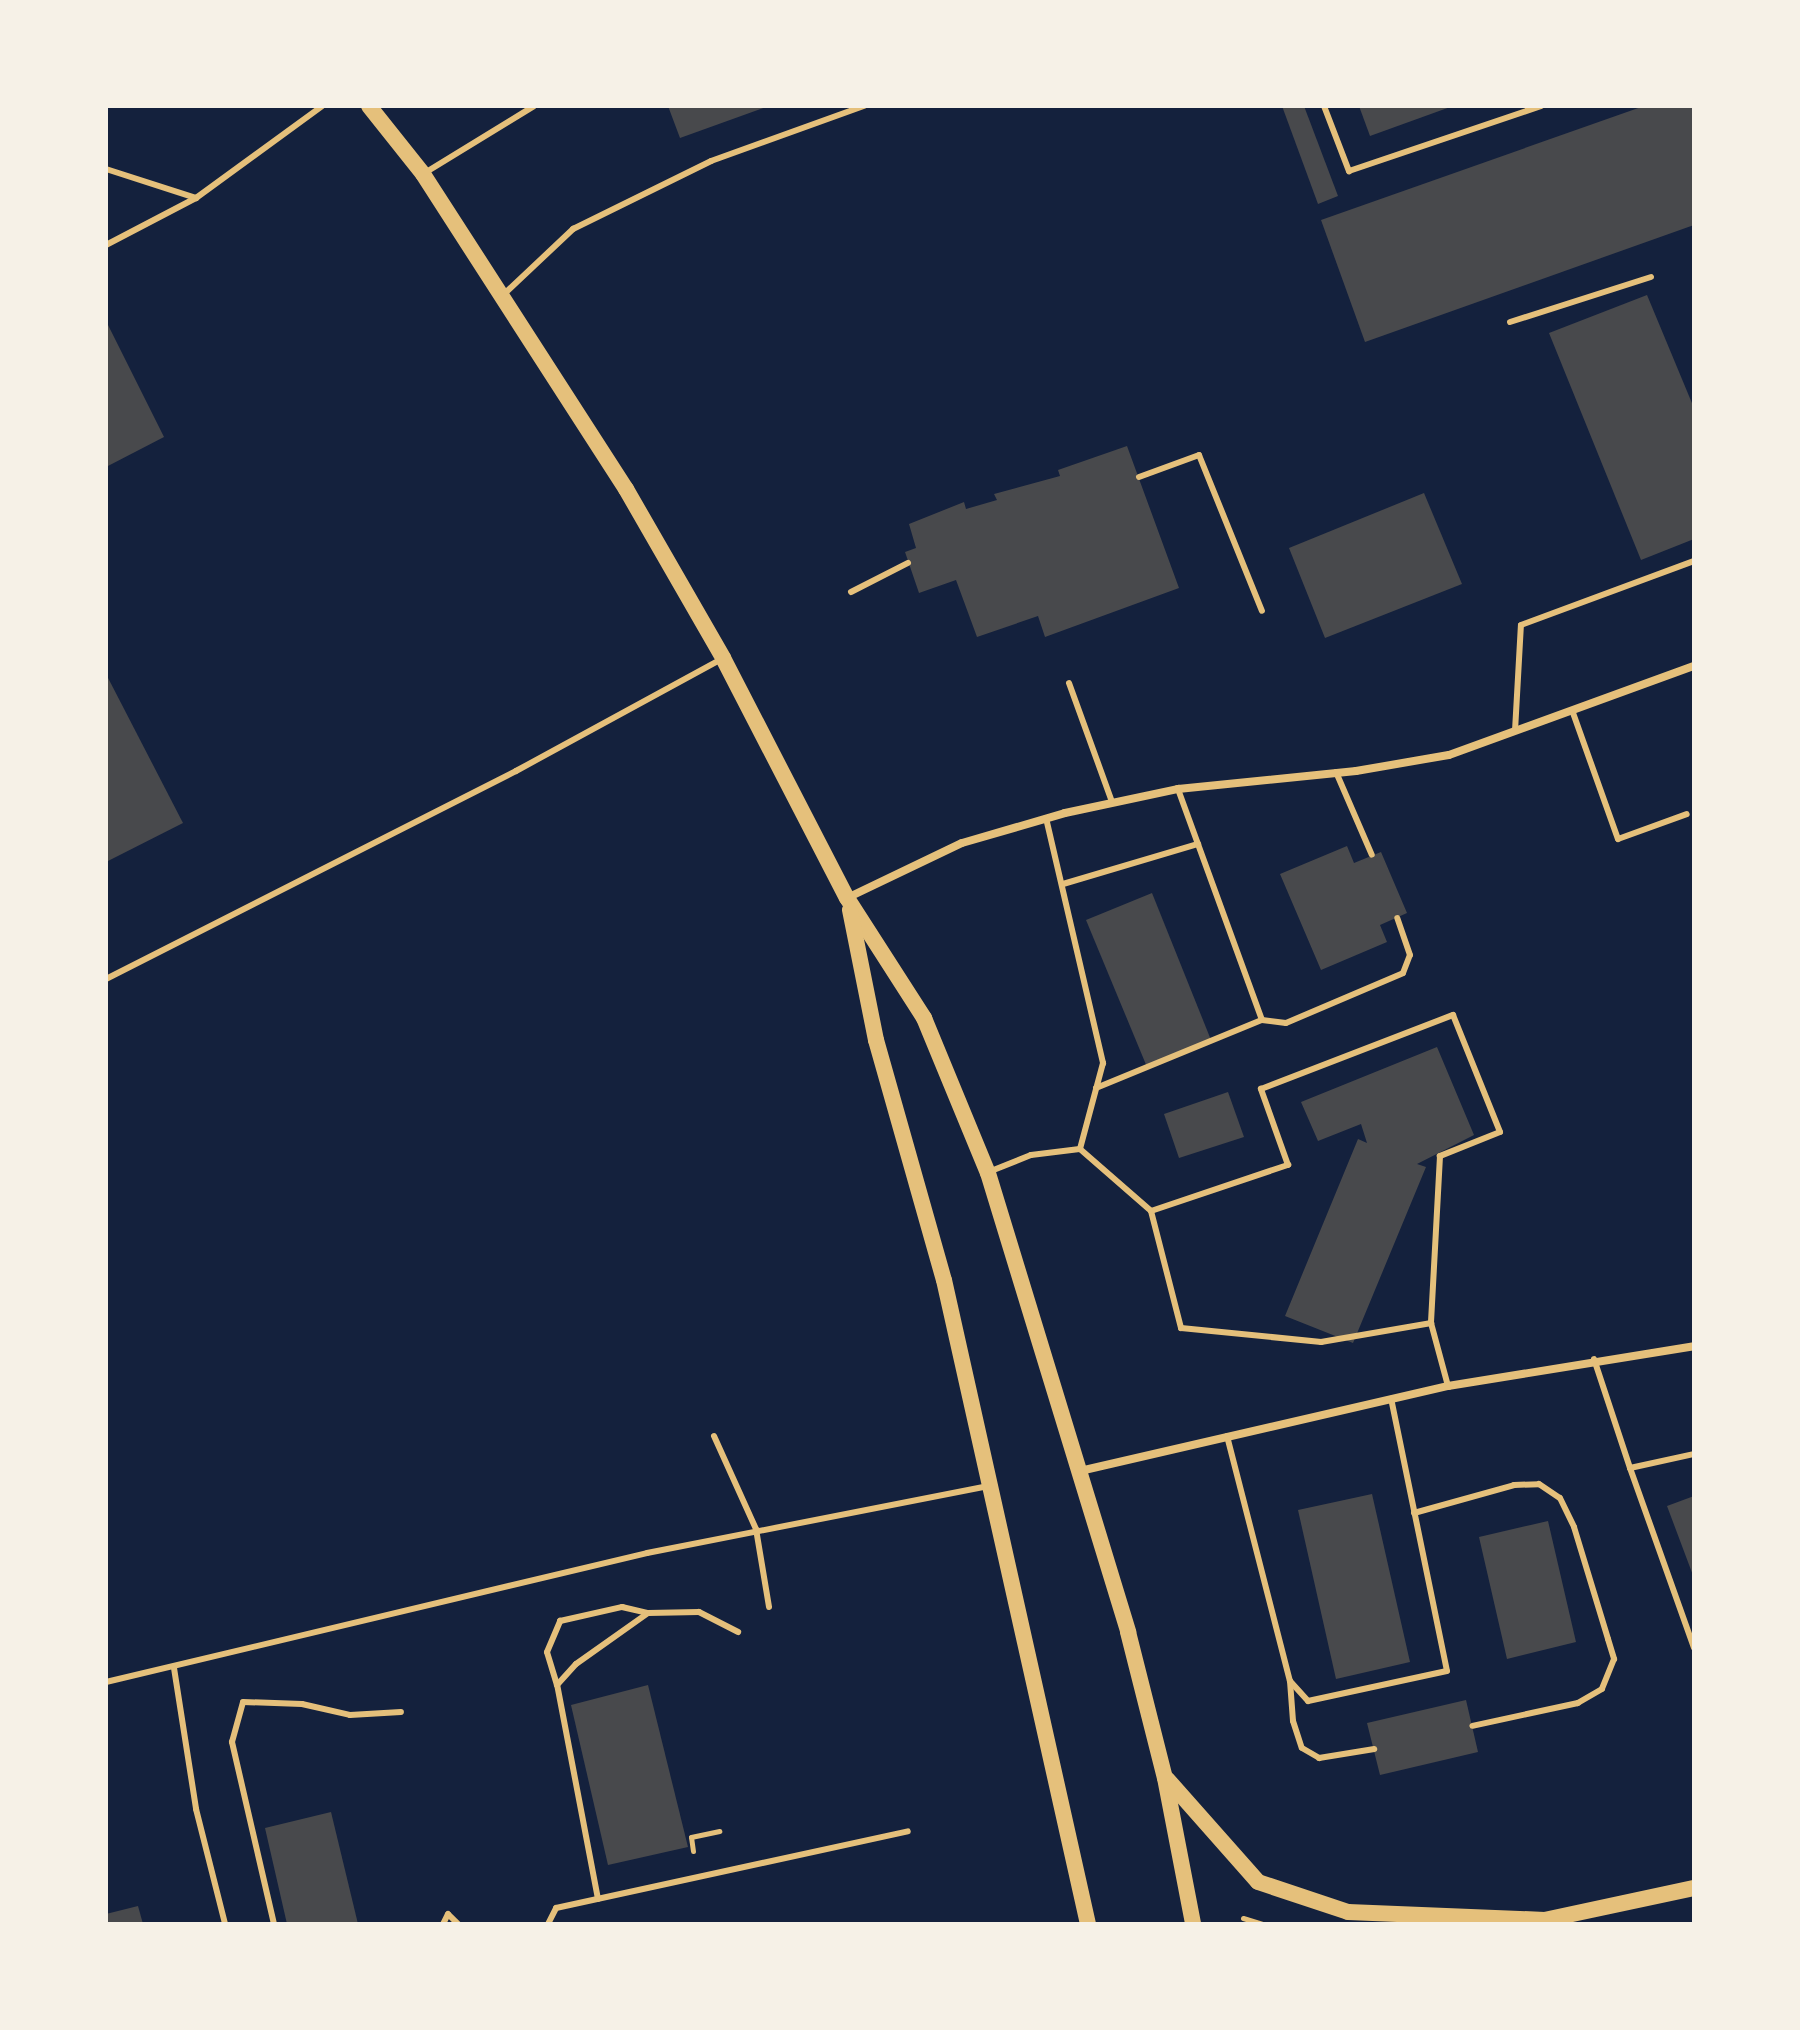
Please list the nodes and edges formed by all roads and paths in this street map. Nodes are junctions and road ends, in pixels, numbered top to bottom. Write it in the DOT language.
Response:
graph roads {
  1 [pos="322,106"];
  2 [pos="369,106"];
  3 [pos="534,106"];
  4 [pos="864,106"];
  5 [pos="1324,106"];
  6 [pos="1541,106"];
  7 [pos="106,169"];
  8 [pos="423,174"];
  9 [pos="196,198"];
  10 [pos="106,245"];
  11 [pos="1651,277"];
  12 [pos="502,296"];
  13 [pos="1510,322"];
  14 [pos="1139,477"];
  15 [pos="1694,561"];
  16 [pos="908,563"];
  17 [pos="851,592"];
  18 [pos="1262,611"];
  19 [pos="723,658"];
  20 [pos="1694,666"];
  21 [pos="1069,683"];
  22 [pos="1572,710"];
  23 [pos="1515,731"];
  24 [pos="1336,772"];
  25 [pos="1178,789"];
  26 [pos="1112,802"];
  27 [pos="1687,814"];
  28 [pos="1046,818"];
  29 [pos="1198,844"];
  30 [pos="1372,855"];
  31 [pos="1063,884"];
  32 [pos="847,898"];
  33 [pos="1397,918"];
  34 [pos="106,979"];
  35 [pos="1262,1020"];
  36 [pos="1096,1088"];
  37 [pos="1080,1149"];
  38 [pos="988,1173"];
  39 [pos="1151,1211"];
  40 [pos="1431,1323"];
  41 [pos="1694,1346"];
  42 [pos="1594,1359"];
  43 [pos="1448,1386"];
  44 [pos="1391,1399"];
  45 [pos="714,1436"];
  46 [pos="1227,1436"];
  47 [pos="1694,1454"];
  48 [pos="1630,1468"];
  49 [pos="1080,1471"];
  50 [pos="990,1486"];
  51 [pos="1414,1513"];
  52 [pos="756,1529"];
  53 [pos="769,1607"];
  54 [pos="648,1613"];
  55 [pos="738,1632"];
  56 [pos="1694,1648"];
  57 [pos="174,1668"];
  58 [pos="1290,1681"];
  59 [pos="106,1682"];
  60 [pos="557,1685"];
  61 [pos="401,1712"];
  62 [pos="1472,1726"];
  63 [pos="1374,1749"];
  64 [pos="1165,1778"];
  65 [pos="719,1831"];
  66 [pos="908,1831"];
  67 [pos="693,1851"];
  68 [pos="1694,1888"];
  69 [pos="598,1899"];
  70 [pos="1243,1918"];
  71 [pos="1545,1920"];
  72 [pos="225,1924"];
  73 [pos="274,1924"];
  74 [pos="443,1924"];
  75 [pos="458,1924"];
  76 [pos="548,1924"];
  77 [pos="1088,1924"];
  78 [pos="1193,1924"];
  79 [pos="1263,1924"];
  80 [pos="1526,1924"];
  1 -- 9 [label="lane"];
  2 -- 8 [label="main road"];
  3 -- 8 [label="lane"];
  4 -- 12 [label="lane"];
  5 -- 6 [label="lane"];
  7 -- 9 [label="lane"];
  8 -- 12 [label="main road"];
  9 -- 10 [label="lane"];
  11 -- 13 [label="lane"];
  12 -- 19 [label="main road"];
  14 -- 18 [label="lane"];
  15 -- 23 [label="lane"];
  16 -- 17 [label="lane"];
  19 -- 32 [label="main road"];
  19 -- 34 [label="lane"];
  20 -- 22 [label="street"];
  21 -- 26 [label="lane"];
  22 -- 23 [label="street"];
  22 -- 27 [label="lane"];
  23 -- 24 [label="street"];
  24 -- 25 [label="street"];
  24 -- 30 [label="lane"];
  25 -- 26 [label="street"];
  25 -- 29 [label="lane"];
  26 -- 28 [label="street"];
  28 -- 31 [label="lane"];
  28 -- 32 [label="street"];
  29 -- 31 [label="lane"];
  29 -- 35 [label="lane"];
  31 -- 36 [label="lane"];
  32 -- 38 [label="main road"];
  32 -- 50 [label="main road"];
  33 -- 35 [label="lane"];
  35 -- 36 [label="lane"];
  36 -- 37 [label="lane"];
  37 -- 38 [label="lane"];
  37 -- 39 [label="lane"];
  38 -- 49 [label="main road"];
  39 -- 40 [label="lane"];
  39 -- 40 [label="lane"];
  40 -- 43 [label="lane"];
  41 -- 42 [label="street"];
  42 -- 43 [label="street"];
  42 -- 48 [label="lane"];
  43 -- 44 [label="street"];
  44 -- 46 [label="street"];
  44 -- 51 [label="lane"];
  45 -- 52 [label="lane"];
  46 -- 49 [label="street"];
  46 -- 58 [label="lane"];
  47 -- 48 [label="lane"];
  48 -- 56 [label="lane"];
  49 -- 64 [label="main road"];
  50 -- 52 [label="lane"];
  50 -- 77 [label="main road"];
  51 -- 58 [label="lane"];
  51 -- 62 [label="lane"];
  52 -- 53 [label="lane"];
  52 -- 57 [label="lane"];
  54 -- 55 [label="lane"];
  54 -- 60 [label="lane"];
  54 -- 60 [label="lane"];
  57 -- 59 [label="lane"];
  57 -- 72 [label="lane"];
  58 -- 63 [label="lane"];
  60 -- 69 [label="lane"];
  61 -- 73 [label="lane"];
  64 -- 71 [label="main road"];
  64 -- 78 [label="main road"];
  65 -- 67 [label="path"];
  66 -- 69 [label="lane"];
  68 -- 71 [label="main road"];
  69 -- 76 [label="lane"];
  70 -- 79 [label="path"];
  71 -- 80 [label="main road"];
  74 -- 75 [label="lane"];
}
